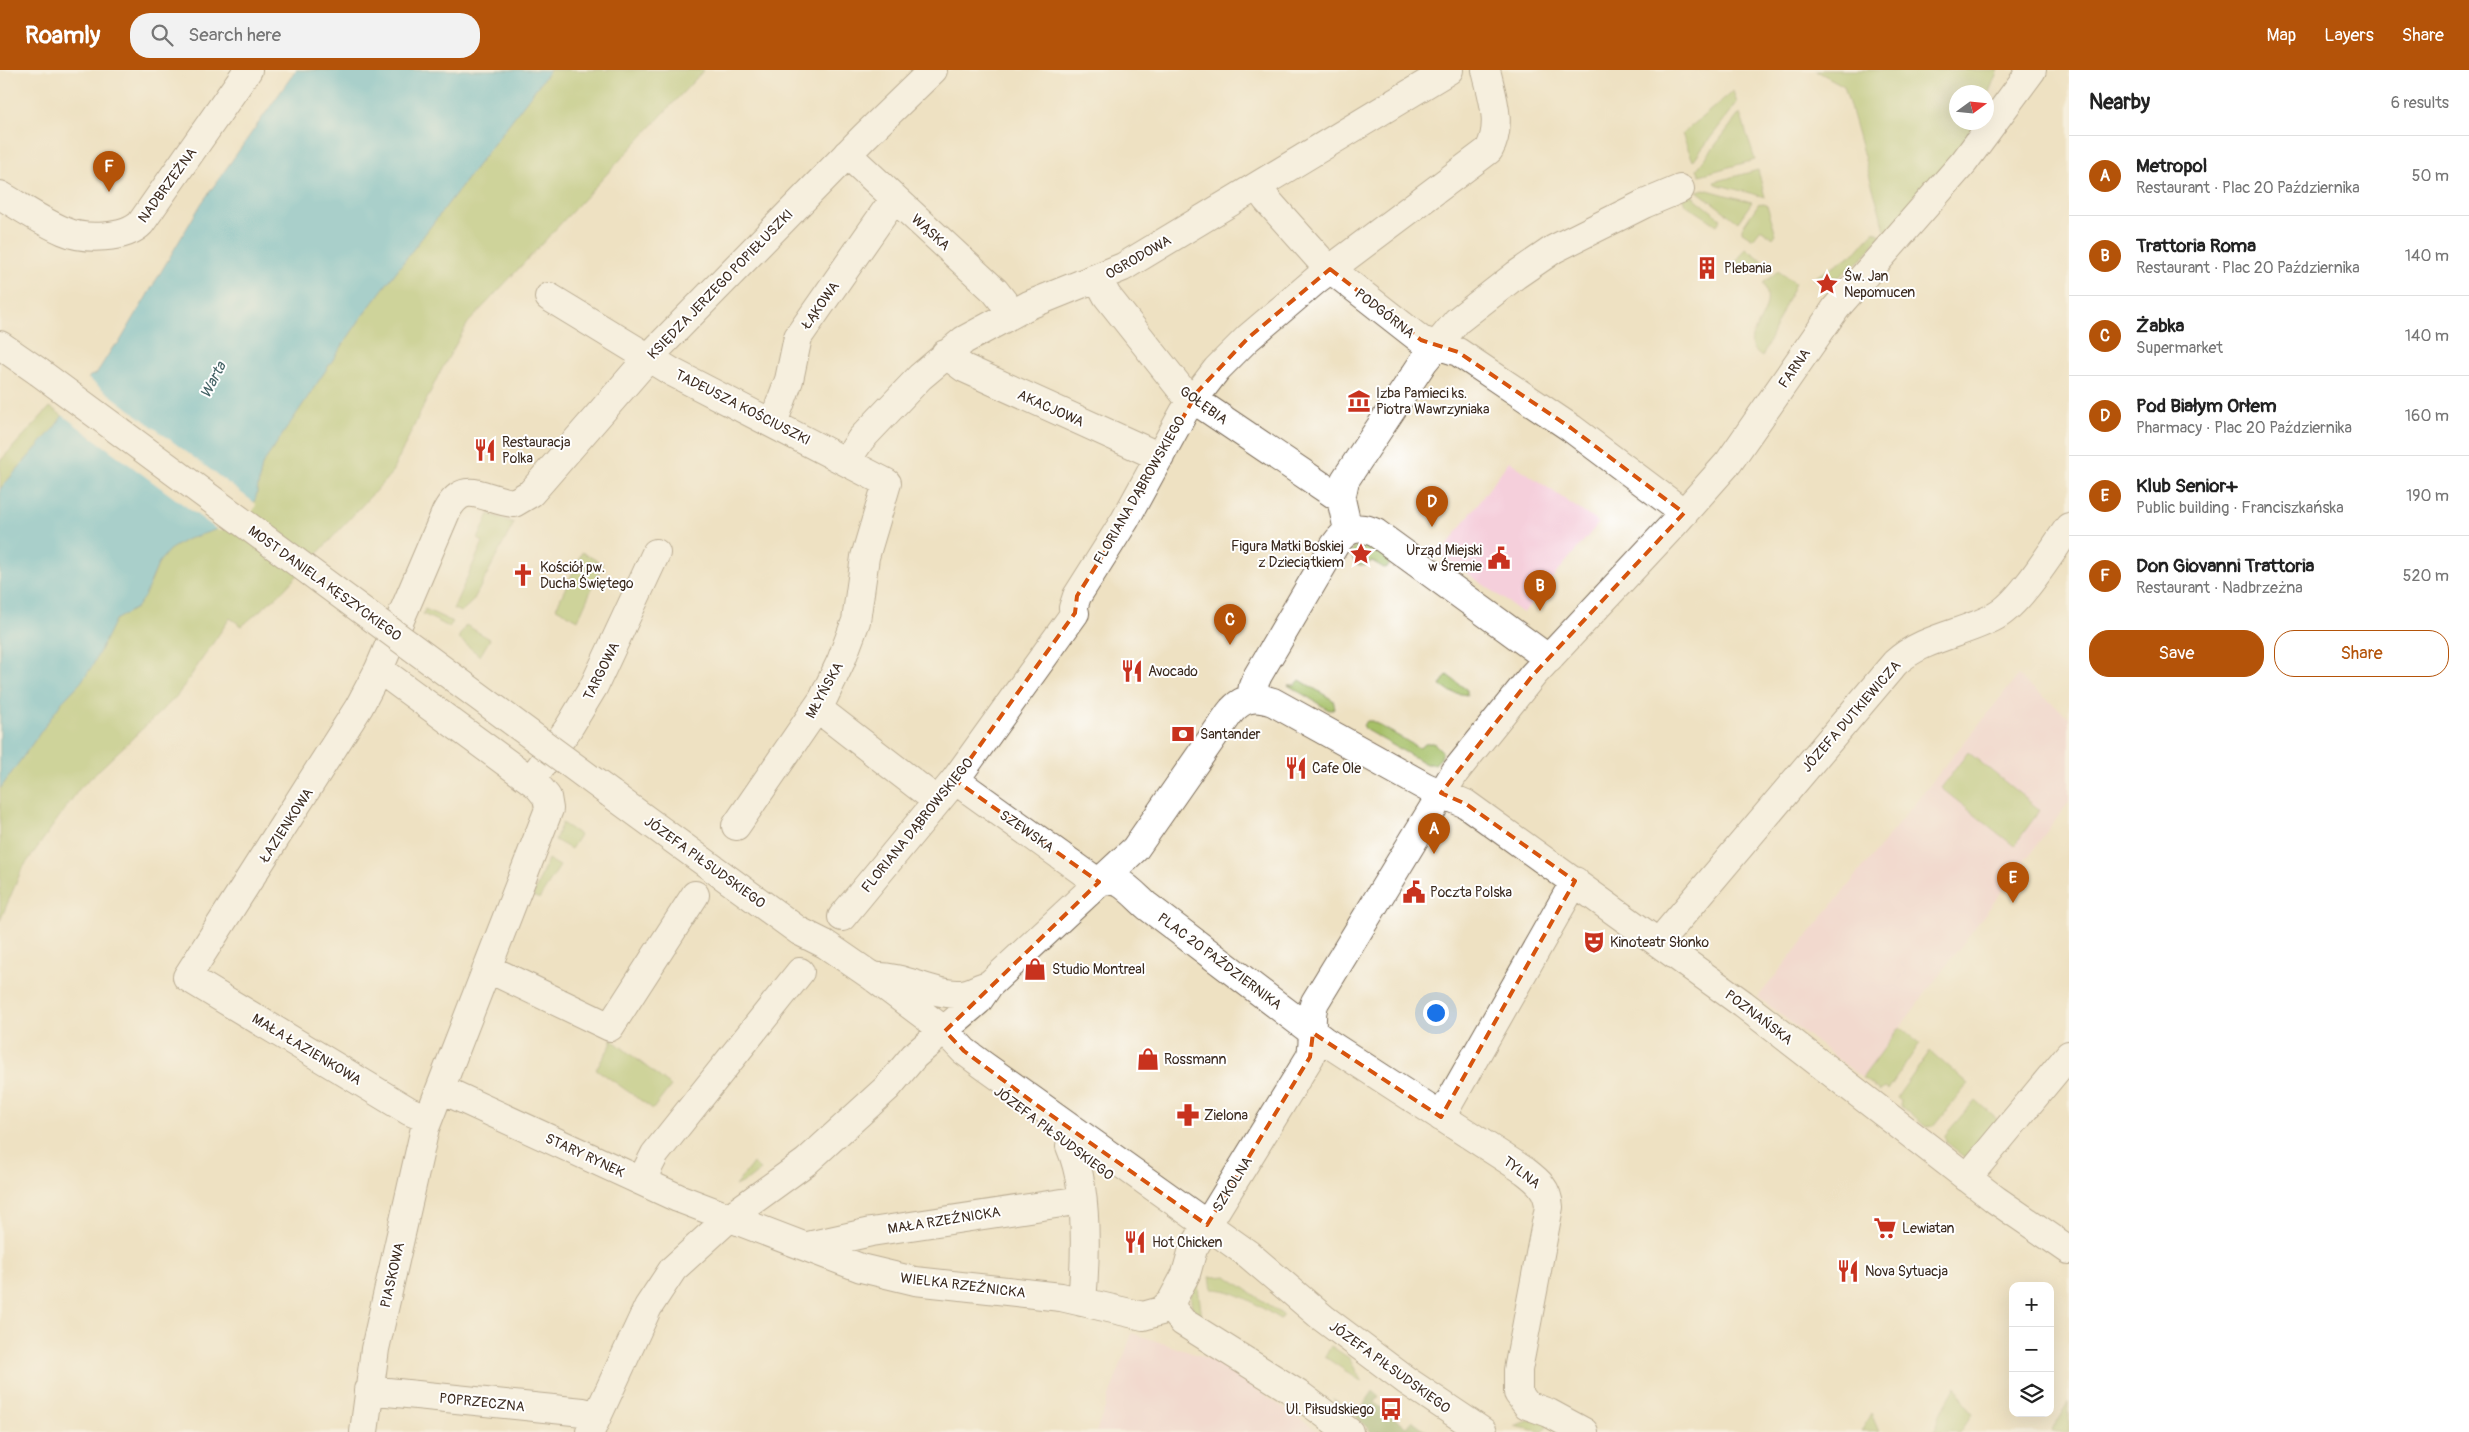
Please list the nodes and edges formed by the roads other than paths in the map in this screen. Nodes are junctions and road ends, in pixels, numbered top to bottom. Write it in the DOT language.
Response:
graph roads {
  1 [pos="248,70"];
  2 [pos="934,70"];
  3 [pos="1449,70"];
  4 [pos="1486,70"];
  5 [pos="2032,70"];
  6 [pos="847,154"];
  7 [pos="1257,186"];
  8 [pos="1680,189"];
  9 [pos="0,195"];
  10 [pos="894,199"];
  11 [pos="1330,269"];
  12 [pos="1098,279"];
  13 [pos="549,297"];
  14 [pos="1010,314"];
  15 [pos="1436,344"];
  16 [pos="0,345"];
  17 [pos="945,354"];
  18 [pos="649,357"];
  19 [pos="1193,399"];
  20 [pos="773,423"];
  21 [pos="1160,457"];
  22 [pos="846,460"];
  23 [pos="887,483"];
  24 [pos="1340,499"];
  25 [pos="514,503"];
  26 [pos="1684,514"];
  27 [pos="2069,527"];
  28 [pos="1348,530"];
  29 [pos="656,553"];
  30 [pos="1549,659"];
  31 [pos="379,669"];
  32 [pos="1251,698"];
  33 [pos="816,708"];
  34 [pos="531,780"];
  35 [pos="955,780"];
  36 [pos="1441,793"];
  37 [pos="611,794"];
  38 [pos="937,801"];
  39 [pos="736,826"];
  40 [pos="1100,881"];
  41 [pos="1575,881"];
  42 [pos="695,896"];
  43 [pos="842,917"];
  44 [pos="799,931"];
  45 [pos="1659,942"];
  46 [pos="491,962"];
  47 [pos="800,972"];
  48 [pos="187,977"];
  49 [pos="873,977"];
  50 [pos="989,984"];
  51 [pos="1311,1030"];
  52 [pos="938,1036"];
  53 [pos="2069,1055"];
  54 [pos="441,1089"];
  55 [pos="1441,1117"];
  56 [pos="428,1119"];
  57 [pos="1070,1146"];
  58 [pos="1967,1178"];
  59 [pos="642,1181"];
  60 [pos="1082,1200"];
  61 [pos="730,1217"];
  62 [pos="1202,1233"];
  63 [pos="808,1246"];
  64 [pos="2069,1250"];
  65 [pos="1082,1302"];
  66 [pos="1171,1302"];
  67 [pos="368,1390"];
  68 [pos="593,1424"];
  69 [pos="364,1432"];
  70 [pos="1348,1432"];
  71 [pos="1483,1432"];
  72 [pos="1584,1432"];
  1 -- 9 [label="street, NADBRZEŻNA"];
  2 -- 6 [label="street, KSIĘDZA JERZEGO POPIEŁUSZKI"];
  3 -- 7 [label="street, OGRODOWA"];
  4 -- 11 [label="street, FLORIANA DĄBROWSKIEGO"];
  5 -- 26 [label="street, FARNA"];
  6 -- 10 [label="street, WĄSKA"];
  6 -- 18 [label="street, KSIĘDZA JERZEGO POPIEŁUSZKI"];
  7 -- 11 [label="street, PODGÓRNA"];
  7 -- 12 [label="street, OGRODOWA"];
  8 -- 15 [label="street"];
  10 -- 14 [label="street, WĄSKA"];
  10 -- 20 [label="street, ŁĄKOWA"];
  11 -- 15 [label="street, PODGÓRNA"];
  11 -- 19 [label="street, FLORIANA DĄBROWSKIEGO"];
  12 -- 14 [label="street, OGRODOWA"];
  12 -- 19 [label="street, GOŁĘBIA"];
  13 -- 18 [label="street, TADEUSZA KOŚCIUSZKI"];
  14 -- 17 [label="street, OGRODOWA"];
  15 -- 24 [label="street"];
  15 -- 26 [label="street, PODGÓRNA"];
  16 -- 37 [label="street, MOST DANIELA KĘSZYCKIEGO, bridge"];
  17 -- 21 [label="street, AKACJOWA"];
  17 -- 22 [label="street, OGRODOWA"];
  18 -- 20 [label="street, TADEUSZA KOŚCIUSZKI"];
  18 -- 25 [label="street, KSIĘDZA JERZEGO POPIEŁUSZKI"];
  19 -- 21 [label="street, FLORIANA DĄBROWSKIEGO"];
  19 -- 24 [label="street, GOŁĘBIA"];
  20 -- 22 [label="street, TADEUSZA KOŚCIUSZKI"];
  21 -- 35 [label="street, FLORIANA DĄBROWSKIEGO"];
  22 -- 23 [label="street, TADEUSZA KOŚCIUSZKI"];
  23 -- 33 [label="street, MŁYŃSKA"];
  24 -- 28 [label="street"];
  25 -- 31 [label="street, ŁAZIENKOWA"];
  26 -- 30 [label="street, FARNA"];
  27 -- 45 [label="street, JÓZEFA DUTKIEWICZA"];
  28 -- 30 [label="street"];
  28 -- 32 [label="street"];
  29 -- 34 [label="street, TARGOWA"];
  30 -- 36 [label="street"];
  31 -- 34 [label="street"];
  31 -- 48 [label="street, ŁAZIENKOWA"];
  32 -- 36 [label="street"];
  32 -- 40 [label="street"];
  33 -- 38 [label="street"];
  33 -- 39 [label="street, MŁYŃSKA"];
  34 -- 46 [label="street"];
  35 -- 38 [label="street, FLORIANA DĄBROWSKIEGO"];
  35 -- 40 [label="street, SZEWSKA"];
  36 -- 41 [label="street, POZNAŃSKA"];
  36 -- 51 [label="street"];
  37 -- 44 [label="street, JÓZEFA PIŁSUDSKIEGO"];
  38 -- 43 [label="street, FLORIANA DĄBROWSKIEGO"];
  40 -- 50 [label="street"];
  40 -- 51 [label="street, PLAC 20 PAŹDZIERNIKA"];
  41 -- 45 [label="street, POZNAŃSKA"];
  41 -- 55 [label="street"];
  42 -- 46 [label="street"];
  44 -- 49 [label="street, JÓZEFA PIŁSUDSKIEGO"];
  44 -- 52 [label="street, JÓZEFA PIŁSUDSKIEGO"];
  45 -- 58 [label="street, POZNAŃSKA"];
  46 -- 54 [label="street"];
  47 -- 59 [label="street"];
  48 -- 56 [label="street, MAŁA ŁAZIENKOWA"];
  49 -- 50 [label="street"];
  49 -- 52 [label="street, JÓZEFA PIŁSUDSKIEGO"];
  50 -- 52 [label="street"];
  51 -- 55 [label="street, TYLNA"];
  51 -- 62 [label="street, SZKOLNA"];
  52 -- 57 [label="street, JÓZEFA PIŁSUDSKIEGO"];
  52 -- 61 [label="street"];
  52 -- 62 [label="street, JÓZEFA PIŁSUDSKIEGO"];
  53 -- 58 [label="street"];
  54 -- 56 [label="street"];
  54 -- 59 [label="street, STARY RYNEK"];
  55 -- 72 [label="street, TYLNA"];
  56 -- 67 [label="street, PIASKOWA"];
  57 -- 60 [label="street"];
  57 -- 62 [label="street, JÓZEFA PIŁSUDSKIEGO"];
  58 -- 64 [label="street, POZNAŃSKA"];
  59 -- 61 [label="street, STARY RYNEK"];
  60 -- 63 [label="street, MAŁA RZEŹNICKA"];
  60 -- 65 [label="street"];
  61 -- 63 [label="street, WIELKA RZEŹNICKA"];
  61 -- 68 [label="street"];
  62 -- 66 [label="street, SZKOLNA"];
  62 -- 71 [label="street, JÓZEFA PIŁSUDSKIEGO"];
  63 -- 65 [label="street, WIELKA RZEŹNICKA"];
  65 -- 66 [label="street, WIELKA RZEŹNICKA"];
  66 -- 70 [label="street"];
  67 -- 68 [label="street, POPRZECZNA"];
  67 -- 69 [label="street, PIASKOWA"];
}
